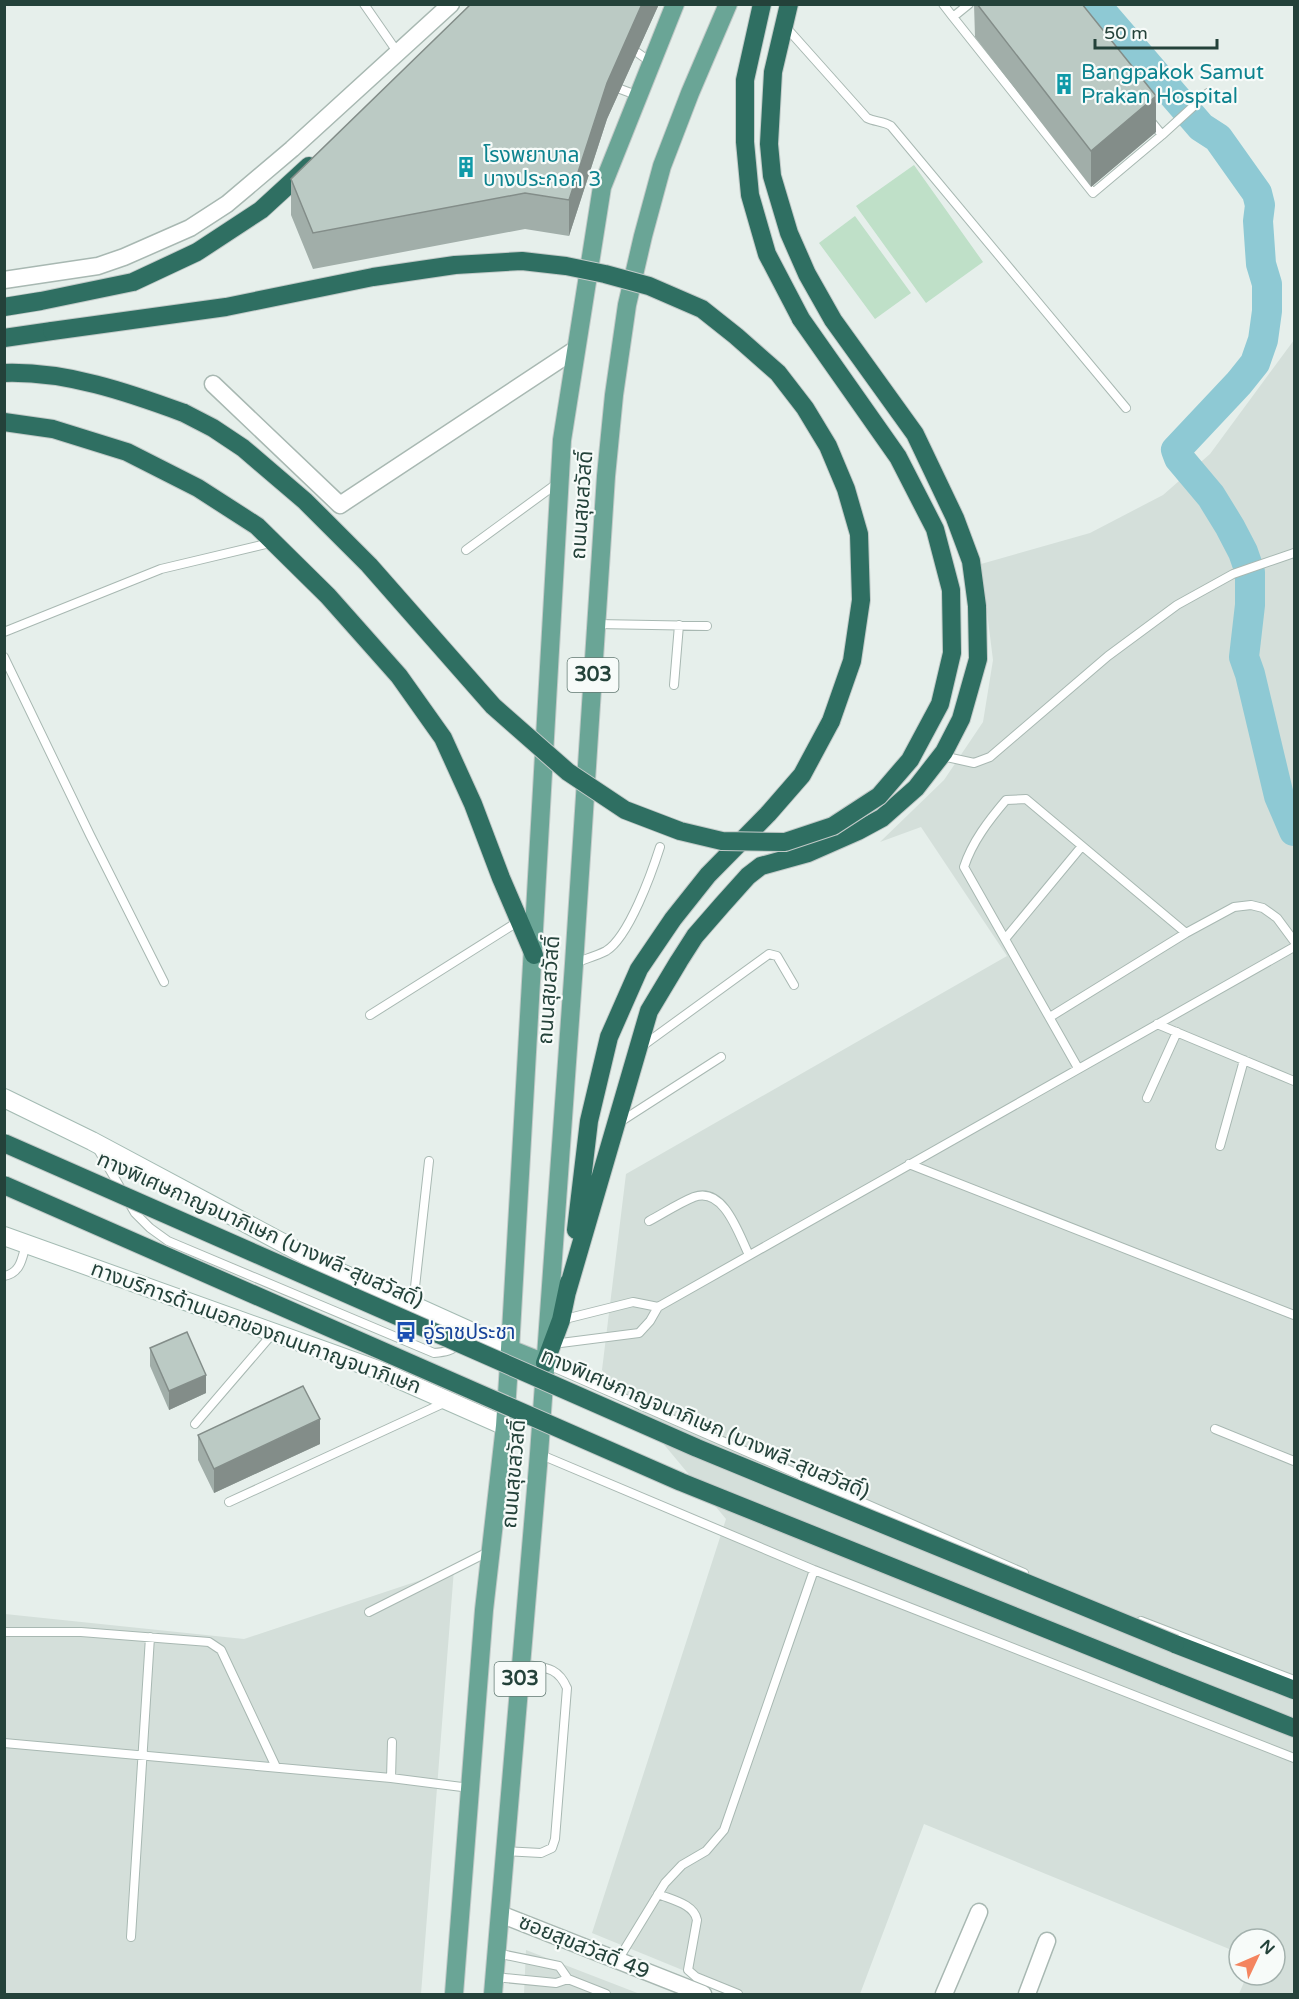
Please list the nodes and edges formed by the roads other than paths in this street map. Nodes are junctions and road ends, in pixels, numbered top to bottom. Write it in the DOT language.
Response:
graph roads {
  1 [pos="364,4"];
  2 [pos="675,4"];
  3 [pos="728,4"];
  4 [pos="762,4"];
  5 [pos="789,4"];
  6 [pos="943,4"];
  7 [pos="969,4"];
  8 [pos="448,6"];
  9 [pos="953,17"];
  10 [pos="784,24"];
  11 [pos="617,39"];
  12 [pos="398,52"];
  13 [pos="652,63"];
  14 [pos="607,84"];
  15 [pos="1208,93"];
  16 [pos="639,96"];
  17 [pos="1140,107"];
  18 [pos="1162,135"];
  19 [pos="322,155"];
  20 [pos="4,280"];
  21 [pos="4,306"];
  22 [pos="4,338"];
  23 [pos="576,349"];
  24 [pos="4,373"];
  25 [pos="213,384"];
  26 [pos="1126,408"];
  27 [pos="4,422"];
  28 [pos="560,482"];
  29 [pos="274,542"];
  30 [pos="466,550"];
  31 [pos="1294,553"];
  32 [pos="597,624"];
  33 [pos="679,625"];
  34 [pos="707,626"];
  35 [pos="4,632"];
  36 [pos="4,657"];
  37 [pos="674,685"];
  38 [pos="941,755"];
  39 [pos="1082,846"];
  40 [pos="660,847"];
  41 [pos="520,921"];
  42 [pos="1186,933"];
  43 [pos="1005,939"];
  44 [pos="1294,941"];
  45 [pos="1294,947"];
  46 [pos="534,955"];
  47 [pos="574,964"];
  48 [pos="164,982"];
  49 [pos="794,985"];
  50 [pos="370,1015"];
  51 [pos="1050,1017"];
  52 [pos="1157,1024"];
  53 [pos="1177,1032"];
  54 [pos="638,1049"];
  55 [pos="721,1057"];
  56 [pos="1245,1060"];
  57 [pos="1078,1068"];
  58 [pos="1294,1081"];
  59 [pos="4,1098"];
  60 [pos="1147,1098"];
  61 [pos="615,1125"];
  62 [pos="92,1141"];
  63 [pos="4,1143"];
  64 [pos="1220,1146"];
  65 [pos="429,1161"];
  66 [pos="909,1164"];
  67 [pos="4,1185"];
  68 [pos="649,1221"];
  69 [pos="4,1236"];
  70 [pos="26,1244"];
  71 [pos="749,1255"];
  72 [pos="4,1276"];
  73 [pos="567,1292"];
  74 [pos="413,1306"];
  75 [pos="658,1307"];
  76 [pos="1294,1315"];
  77 [pos="561,1320"];
  78 [pos="471,1331"];
  79 [pos="274,1332"];
  80 [pos="552,1344"];
  81 [pos="510,1349"];
  82 [pos="545,1364"];
  83 [pos="448,1401"];
  84 [pos="195,1424"];
  85 [pos="505,1426"];
  86 [pos="1215,1429"];
  87 [pos="539,1454"];
  88 [pos="1294,1461"];
  89 [pos="229,1502"];
  90 [pos="491,1551"];
  91 [pos="814,1570"];
  92 [pos="369,1612"];
  93 [pos="4,1632"];
  94 [pos="150,1637"];
  95 [pos="521,1664"];
  96 [pos="1294,1680"];
  97 [pos="1294,1690"];
  98 [pos="1294,1728"];
  99 [pos="392,1742"];
  100 [pos="4,1743"];
  101 [pos="143,1757"];
  102 [pos="1294,1758"];
  103 [pos="276,1767"];
  104 [pos="391,1778"];
  105 [pos="470,1788"];
  106 [pos="505,1851"];
  107 [pos="658,1894"];
  108 [pos="979,1912"];
  109 [pos="500,1914"];
  110 [pos="131,1937"];
  111 [pos="1047,1941"];
  112 [pos="496,1953"];
  113 [pos="618,1960"];
  114 [pos="568,1979"];
  115 [pos="493,1986"];
  116 [pos="454,1995"];
  117 [pos="606,1995"];
  118 [pos="703,1995"];
  119 [pos="738,1995"];
  120 [pos="944,1995"];
  121 [pos="1027,1995"];
  1 -- 12 [label="lane"];
  2 -- 13 [label="main road, ถนนสุขสวัสดิ์ / 303"];
  3 -- 32 [label="main road, ถนนสุขสวัสดิ์ / 303"];
  4 -- 24 [label="highway, bridge"];
  5 -- 10 [label="highway"];
  6 -- 9 [label="lane"];
  7 -- 9 [label="lane"];
  8 -- 12 [label="street"];
  9 -- 18 [label="lane"];
  10 -- 26 [label="lane"];
  10 -- 38 [label="highway"];
  11 -- 13 [label="lane"];
  12 -- 20 [label="street"];
  13 -- 16 [label="main road, ถนนสุขสวัสดิ์ / 303"];
  14 -- 16 [label="lane"];
  15 -- 18 [label="lane"];
  16 -- 23 [label="main road, ถนนสุขสวัสดิ์ / 303"];
  17 -- 18 [label="lane"];
  19 -- 21 [label="highway"];
  22 -- 73 [label="highway, bridge"];
  23 -- 25 [label="street"];
  23 -- 28 [label="main road, ถนนสุขสวัสดิ์ / 303"];
  27 -- 29 [label="highway"];
  28 -- 30 [label="lane"];
  28 -- 46 [label="main road, ถนนสุขสวัสดิ์ / 303"];
  29 -- 35 [label="lane"];
  29 -- 41 [label="highway"];
  31 -- 38 [label="lane"];
  32 -- 33 [label="lane"];
  32 -- 47 [label="main road, ถนนสุขสวัสดิ์ / 303"];
  33 -- 34 [label="lane"];
  33 -- 37 [label="lane"];
  36 -- 48 [label="lane"];
  38 -- 54 [label="highway"];
  39 -- 42 [label="lane"];
  39 -- 43 [label="lane"];
  39 -- 43 [label="lane"];
  40 -- 47 [label="lane"];
  41 -- 46 [label="highway"];
  41 -- 50 [label="lane"];
  42 -- 44 [label="lane"];
  42 -- 51 [label="lane"];
  43 -- 51 [label="lane"];
  45 -- 52 [label="lane"];
  46 -- 81 [label="main road, ถนนสุขสวัสดิ์ / 303"];
  47 -- 82 [label="main road, ถนนสุขสวัสดิ์ / 303"];
  49 -- 54 [label="lane"];
  51 -- 57 [label="lane"];
  52 -- 53 [label="lane"];
  52 -- 57 [label="lane"];
  53 -- 56 [label="lane"];
  53 -- 60 [label="lane"];
  54 -- 61 [label="highway"];
  55 -- 61 [label="lane"];
  56 -- 58 [label="lane"];
  56 -- 64 [label="lane"];
  57 -- 66 [label="lane"];
  59 -- 62 [label="main road"];
  61 -- 73 [label="highway"];
  62 -- 74 [label="main road"];
  62 -- 78 [label="lane"];
  63 -- 97 [label="highway, ทางพิเศษกาญจนาภิเษก (บางพลี-สุขสวัสดิ์), bridge"];
  65 -- 74 [label="lane"];
  66 -- 71 [label="lane"];
  66 -- 76 [label="lane"];
  67 -- 98 [label="highway, bridge"];
  68 -- 71 [label="lane"];
  69 -- 70 [label="main road, ทางบริการด้านนอกของถนนกาญจนาภิเษก"];
  70 -- 72 [label="lane"];
  70 -- 79 [label="main road, ทางบริการด้านนอกของถนนกาญจนาภิเษก"];
  71 -- 75 [label="lane"];
  73 -- 77 [label="highway"];
  74 -- 78 [label="main road"];
  75 -- 77 [label="lane"];
  75 -- 80 [label="lane"];
  77 -- 80 [label="highway"];
  78 -- 81 [label="main road"];
  79 -- 83 [label="main road, ทางบริการด้านนอกของถนนกาญจนาภิเษก"];
  79 -- 84 [label="lane"];
  80 -- 82 [label="highway"];
  81 -- 82 [label="main road"];
  81 -- 85 [label="main road, ถนนสุขสวัสดิ์ / 303"];
  82 -- 87 [label="main road, ถนนสุขสวัสดิ์ / 303"];
  82 -- 96 [label="lane"];
  83 -- 85 [label="main road, ทางบริการด้านนอกของถนนกาญจนาภิเษก"];
  83 -- 89 [label="lane"];
  85 -- 90 [label="main road, ถนนสุขสวัสดิ์ / 303"];
  86 -- 88 [label="lane"];
  87 -- 91 [label="lane"];
  87 -- 95 [label="main road, ถนนสุขสวัสดิ์ / 303"];
  90 -- 92 [label="lane"];
  90 -- 105 [label="main road, ถนนสุขสวัสดิ์ / 303"];
  91 -- 102 [label="lane"];
  91 -- 107 [label="lane"];
  93 -- 94 [label="lane"];
  94 -- 101 [label="lane"];
  94 -- 103 [label="lane"];
  95 -- 106 [label="main road, ถนนสุขสวัสดิ์ / 303"];
  95 -- 106 [label="lane"];
  99 -- 104 [label="lane"];
  100 -- 101 [label="lane"];
  101 -- 103 [label="lane"];
  101 -- 110 [label="lane"];
  103 -- 104 [label="lane"];
  104 -- 105 [label="lane"];
  105 -- 116 [label="main road, ถนนสุขสวัสดิ์ / 303"];
  106 -- 109 [label="main road, ถนนสุขสวัสดิ์ / 303"];
  107 -- 113 [label="lane"];
  107 -- 119 [label="lane"];
  108 -- 120 [label="street"];
  109 -- 112 [label="main road, ถนนสุขสวัสดิ์ / 303"];
  109 -- 113 [label="street, ซอยสุขสวัสดิ์ 49"];
  111 -- 121 [label="street"];
  112 -- 114 [label="lane"];
  112 -- 115 [label="main road, ถนนสุขสวัสดิ์ / 303"];
  113 -- 118 [label="street, ซอยสุขสวัสดิ์ 49"];
  114 -- 115 [label="lane"];
  114 -- 117 [label="lane"];
}
